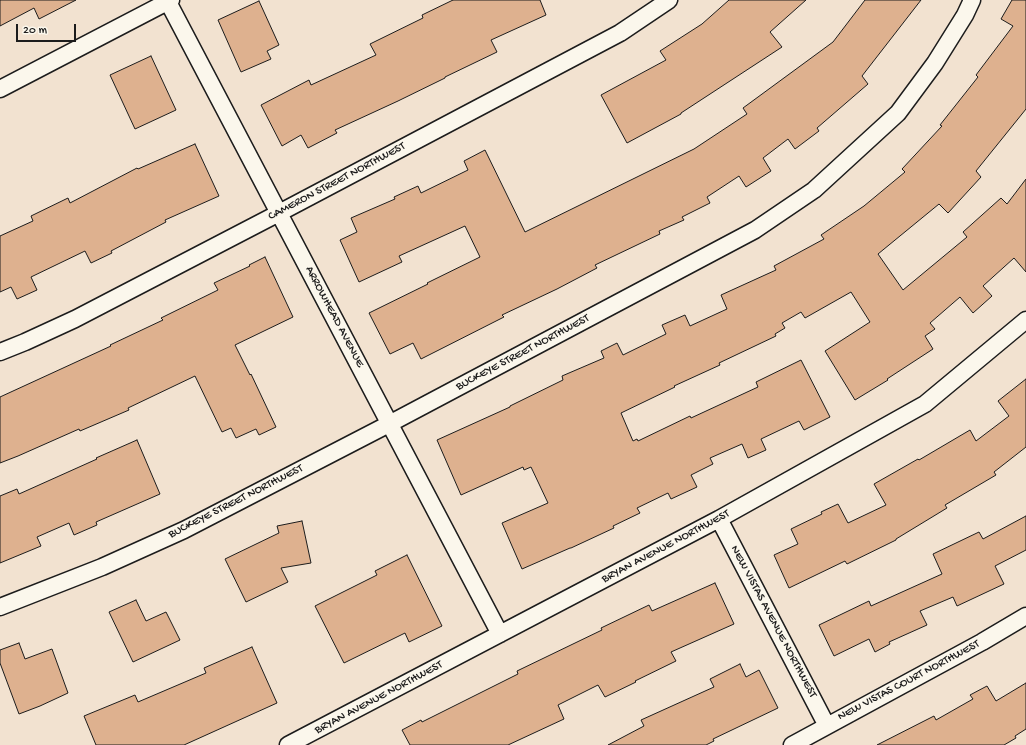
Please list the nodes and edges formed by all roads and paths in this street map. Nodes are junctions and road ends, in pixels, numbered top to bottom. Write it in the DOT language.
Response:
graph roads {
  1 [pos="169,0"];
  2 [pos="669,0"];
  3 [pos="972,0"];
  4 [pos="0,89"];
  5 [pos="279,213"];
  6 [pos="1026,320"];
  7 [pos="0,352"];
  8 [pos="389,424"];
  9 [pos="719,519"];
  10 [pos="0,607"];
  11 [pos="1026,616"];
  12 [pos="500,634"];
  13 [pos="827,726"];
  14 [pos="288,745"];
  15 [pos="792,745"];
  1 -- 4 [label="street"];
  1 -- 5 [label="street, ARROWHEAD AVENUE"];
  2 -- 5 [label="street, CAMERON STREET NORTHWEST"];
  3 -- 8 [label="street, BUCKEYE STREET NORTHWEST"];
  5 -- 7 [label="street, CAMERON STREET NORTHWEST"];
  5 -- 8 [label="street, ARROWHEAD AVENUE"];
  6 -- 9 [label="street, BRYAN AVENUE NORTHWEST"];
  8 -- 10 [label="street, BUCKEYE STREET NORTHWEST"];
  8 -- 12 [label="street, ARROWHEAD AVENUE"];
  9 -- 12 [label="street, BRYAN AVENUE NORTHWEST"];
  9 -- 13 [label="street, NEW VISTAS AVENUE NORTHWEST"];
  11 -- 13 [label="street, NEW VISTAS COURT NORTHWEST"];
  12 -- 14 [label="street, BRYAN AVENUE NORTHWEST"];
  13 -- 15 [label="street, NEW VISTAS COURT NORTHWEST"];
}
